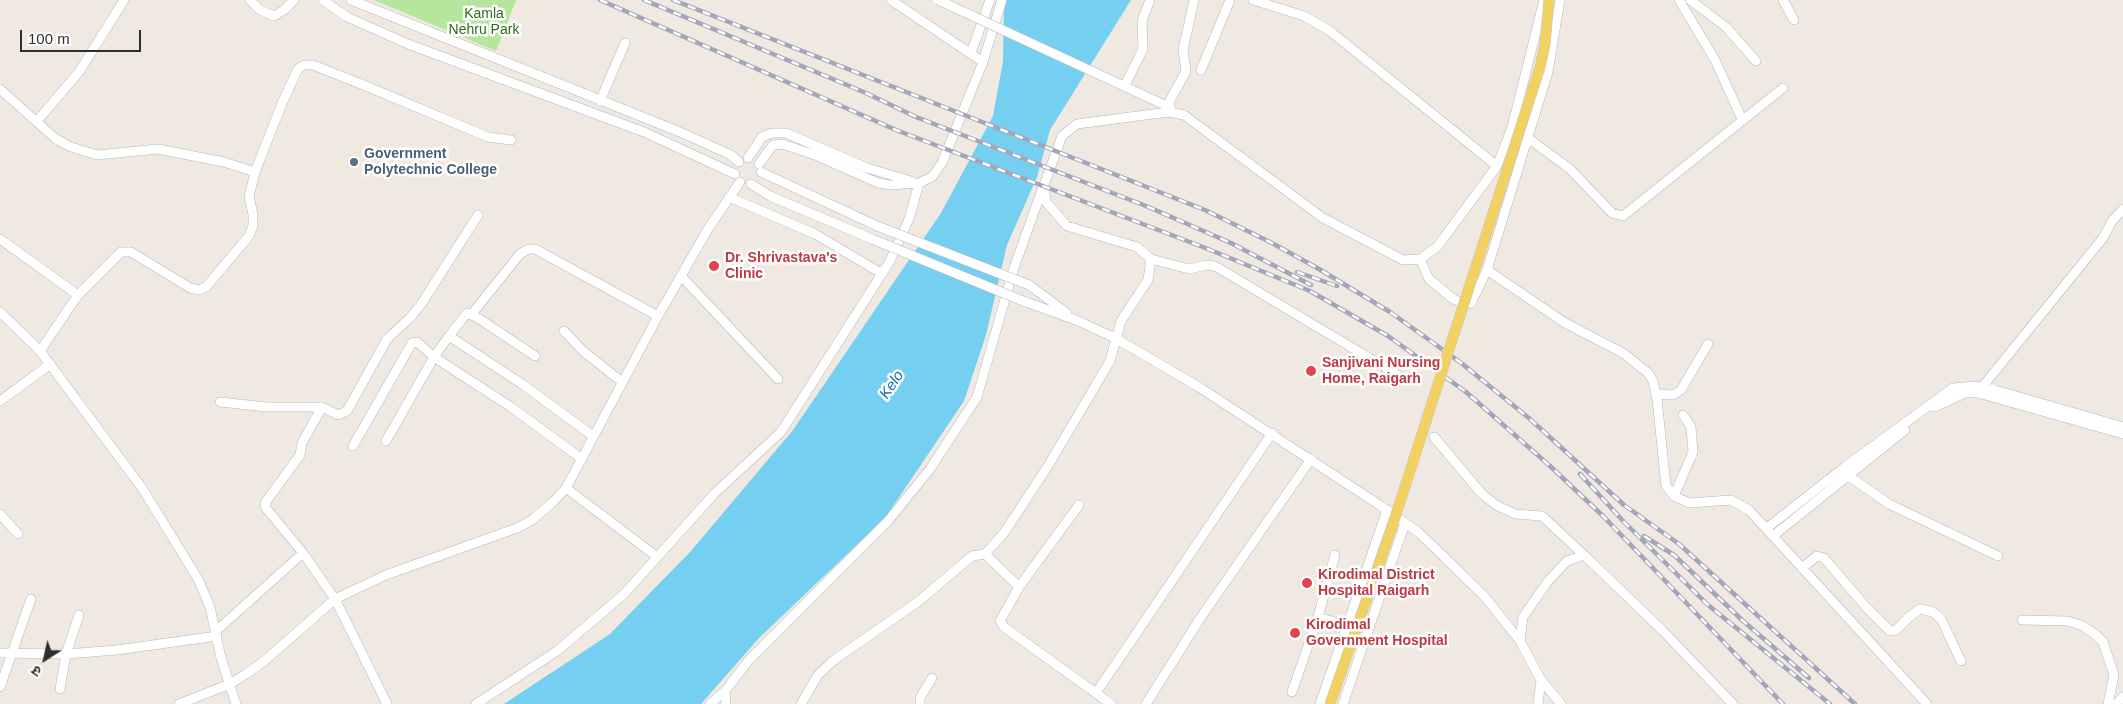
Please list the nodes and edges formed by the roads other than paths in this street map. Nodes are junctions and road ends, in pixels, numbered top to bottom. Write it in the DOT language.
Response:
graph roads {
  1 [pos="124,0"];
  2 [pos="250,0"];
  3 [pos="294,0"];
  4 [pos="323,0"];
  5 [pos="351,0"];
  6 [pos="891,0"];
  7 [pos="938,0"];
  8 [pos="990,0"];
  9 [pos="1002,0"];
  10 [pos="1150,0"];
  11 [pos="1194,0"];
  12 [pos="1230,0"];
  13 [pos="1253,0"];
  14 [pos="1544,0"];
  15 [pos="1549,0"];
  16 [pos="1560,0"];
  17 [pos="1680,0"];
  18 [pos="1690,0"];
  19 [pos="1783,0"];
  20 [pos="1794,20"];
  21 [pos="625,43"];
  22 [pos="970,53"];
  23 [pos="1756,61"];
  24 [pos="983,62"];
  25 [pos="1201,70"];
  26 [pos="1125,85"];
  27 [pos="1783,88"];
  28 [pos="0,89"];
  29 [pos="600,101"];
  30 [pos="1167,106"];
  31 [pos="1184,115"];
  32 [pos="1742,119"];
  33 [pos="37,122"];
  34 [pos="1528,138"];
  35 [pos="511,140"];
  36 [pos="748,158"];
  37 [pos="739,162"];
  38 [pos="1498,166"];
  39 [pos="760,168"];
  40 [pos="255,172"];
  41 [pos="737,178"];
  42 [pos="919,183"];
  43 [pos="752,184"];
  44 [pos="1044,185"];
  45 [pos="729,197"];
  46 [pos="2123,209"];
  47 [pos="478,214"];
  48 [pos="0,239"];
  49 [pos="1151,259"];
  50 [pos="1420,259"];
  51 [pos="1487,270"];
  52 [pos="881,272"];
  53 [pos="682,278"];
  54 [pos="78,295"];
  55 [pos="0,312"];
  56 [pos="471,314"];
  57 [pos="658,316"];
  58 [pos="1076,320"];
  59 [pos="564,331"];
  60 [pos="450,336"];
  61 [pos="1115,338"];
  62 [pos="1708,344"];
  63 [pos="40,351"];
  64 [pos="536,356"];
  65 [pos="434,357"];
  66 [pos="49,365"];
  67 [pos="1398,375"];
  68 [pos="778,379"];
  69 [pos="622,382"];
  70 [pos="1980,390"];
  71 [pos="1656,394"];
  72 [pos="0,402"];
  73 [pos="220,402"];
  74 [pos="322,407"];
  75 [pos="1683,415"];
  76 [pos="2123,428"];
  77 [pos="1272,433"];
  78 [pos="2123,434"];
  79 [pos="593,436"];
  80 [pos="1434,437"];
  81 [pos="386,441"];
  82 [pos="354,446"];
  83 [pos="582,459"];
  84 [pos="1311,459"];
  85 [pos="1847,475"];
  86 [pos="566,488"];
  87 [pos="1674,496"];
  88 [pos="1079,505"];
  89 [pos="1387,510"];
  90 [pos="0,514"];
  91 [pos="1405,523"];
  92 [pos="1767,528"];
  93 [pos="18,534"];
  94 [pos="1773,536"];
  95 [pos="303,553"];
  96 [pos="985,554"];
  97 [pos="1335,555"];
  98 [pos="1584,555"];
  99 [pos="656,556"];
  100 [pos="1998,556"];
  101 [pos="1802,568"];
  102 [pos="1019,587"];
  103 [pos="335,598"];
  104 [pos="31,599"];
  105 [pos="79,615"];
  106 [pos="1318,617"];
  107 [pos="2022,620"];
  108 [pos="1347,626"];
  109 [pos="216,634"];
  110 [pos="1520,641"];
  111 [pos="0,653"];
  112 [pos="11,654"];
  113 [pos="66,654"];
  114 [pos="1961,661"];
  115 [pos="932,678"];
  116 [pos="1541,680"];
  117 [pos="230,684"];
  118 [pos="0,687"];
  119 [pos="60,689"];
  120 [pos="725,691"];
  121 [pos="1292,692"];
  122 [pos="1096,693"];
  123 [pos="2123,696"];
  124 [pos="179,704"];
  125 [pos="236,704"];
  126 [pos="387,704"];
  127 [pos="476,704"];
  128 [pos="710,704"];
  129 [pos="726,704"];
  130 [pos="801,704"];
  131 [pos="920,704"];
  132 [pos="1111,704"];
  133 [pos="1146,704"];
  134 [pos="1320,704"];
  135 [pos="1330,704"];
  136 [pos="1343,704"];
  137 [pos="1538,704"];
  138 [pos="1561,704"];
  139 [pos="1732,704"];
  140 [pos="1927,704"];
  141 [pos="2108,704"];
  142 [pos="2116,704"];
  1 -- 33 [label="street"];
  2 -- 3 [label="street"];
  4 -- 41 [label="street"];
  5 -- 29 [label="street"];
  6 -- 22 [label="street"];
  7 -- 26 [label="street, bridge"];
  8 -- 22 [label="street"];
  9 -- 24 [label="street"];
  10 -- 26 [label="street"];
  11 -- 30 [label="street"];
  12 -- 25 [label="street"];
  13 -- 38 [label="street"];
  14 -- 38 [label="street"];
  15 -- 135 [label="main road, bridge"];
  16 -- 34 [label="street"];
  17 -- 32 [label="street"];
  18 -- 23 [label="street"];
  19 -- 20 [label="street"];
  21 -- 29 [label="street"];
  22 -- 24 [label="street"];
  24 -- 42 [label="street"];
  26 -- 30 [label="street"];
  27 -- 32 [label="street"];
  28 -- 33 [label="street"];
  29 -- 37 [label="street"];
  30 -- 31 [label="street"];
  31 -- 44 [label="street"];
  31 -- 50 [label="street"];
  32 -- 34 [label="street"];
  33 -- 40 [label="street"];
  34 -- 51 [label="street"];
  35 -- 40 [label="street"];
  36 -- 37 [label="street"];
  36 -- 39 [label="street"];
  36 -- 42 [label="street"];
  37 -- 41 [label="street"];
  38 -- 50 [label="street"];
  39 -- 42 [label="street"];
  39 -- 43 [label="street"];
  39 -- 58 [label="street, bridge"];
  40 -- 54 [label="street"];
  41 -- 43 [label="street"];
  41 -- 45 [label="street"];
  42 -- 52 [label="street"];
  43 -- 58 [label="street, bridge"];
  44 -- 49 [label="street"];
  44 -- 120 [label="street"];
  45 -- 52 [label="street"];
  45 -- 53 [label="street"];
  46 -- 70 [label="street"];
  47 -- 74 [label="street"];
  48 -- 54 [label="street"];
  49 -- 61 [label="street"];
  49 -- 67 [label="street"];
  50 -- 51 [label="street"];
  51 -- 71 [label="street"];
  52 -- 99 [label="street"];
  53 -- 57 [label="street"];
  53 -- 68 [label="street"];
  54 -- 63 [label="street"];
  55 -- 63 [label="street"];
  56 -- 57 [label="street"];
  56 -- 60 [label="street"];
  56 -- 64 [label="street"];
  57 -- 69 [label="street"];
  58 -- 61 [label="street"];
  59 -- 69 [label="street"];
  60 -- 65 [label="street"];
  60 -- 79 [label="street"];
  61 -- 77 [label="street"];
  61 -- 96 [label="street"];
  62 -- 71 [label="street"];
  63 -- 66 [label="street"];
  65 -- 81 [label="street"];
  65 -- 82 [label="street"];
  65 -- 83 [label="street"];
  66 -- 72 [label="street"];
  66 -- 109 [label="street"];
  69 -- 79 [label="street"];
  70 -- 76 [label="street"];
  70 -- 78 [label="street"];
  70 -- 85 [label="street"];
  70 -- 92 [label="street"];
  71 -- 87 [label="street"];
  73 -- 74 [label="street"];
  74 -- 95 [label="street"];
  75 -- 87 [label="street"];
  77 -- 84 [label="street"];
  77 -- 122 [label="street"];
  79 -- 83 [label="street"];
  80 -- 98 [label="street"];
  83 -- 86 [label="street"];
  84 -- 89 [label="street"];
  84 -- 133 [label="street"];
  85 -- 94 [label="street"];
  85 -- 100 [label="street"];
  86 -- 99 [label="street"];
  86 -- 103 [label="street"];
  87 -- 92 [label="street"];
  88 -- 102 [label="street"];
  89 -- 91 [label="street"];
  89 -- 108 [label="street"];
  90 -- 93 [label="street"];
  91 -- 110 [label="street"];
  91 -- 136 [label="street"];
  92 -- 94 [label="street"];
  94 -- 101 [label="street"];
  95 -- 103 [label="street"];
  95 -- 109 [label="street"];
  96 -- 102 [label="street"];
  96 -- 130 [label="street"];
  97 -- 106 [label="street"];
  98 -- 110 [label="street"];
  98 -- 139 [label="street"];
  99 -- 127 [label="street"];
  101 -- 114 [label="street"];
  101 -- 140 [label="street"];
  102 -- 122 [label="street"];
  103 -- 117 [label="street"];
  103 -- 126 [label="street"];
  104 -- 112 [label="street"];
  105 -- 113 [label="street"];
  106 -- 108 [label="street"];
  106 -- 121 [label="street"];
  107 -- 141 [label="street"];
  108 -- 134 [label="street"];
  109 -- 113 [label="street"];
  109 -- 117 [label="street"];
  110 -- 116 [label="street"];
  111 -- 112 [label="street"];
  112 -- 113 [label="street"];
  112 -- 118 [label="street"];
  113 -- 119 [label="street"];
  115 -- 131 [label="street"];
  116 -- 137 [label="street"];
  116 -- 138 [label="street"];
  117 -- 124 [label="street"];
  117 -- 125 [label="street"];
  120 -- 128 [label="street"];
  120 -- 129 [label="street"];
  122 -- 132 [label="street"];
  123 -- 142 [label="street"];
}
